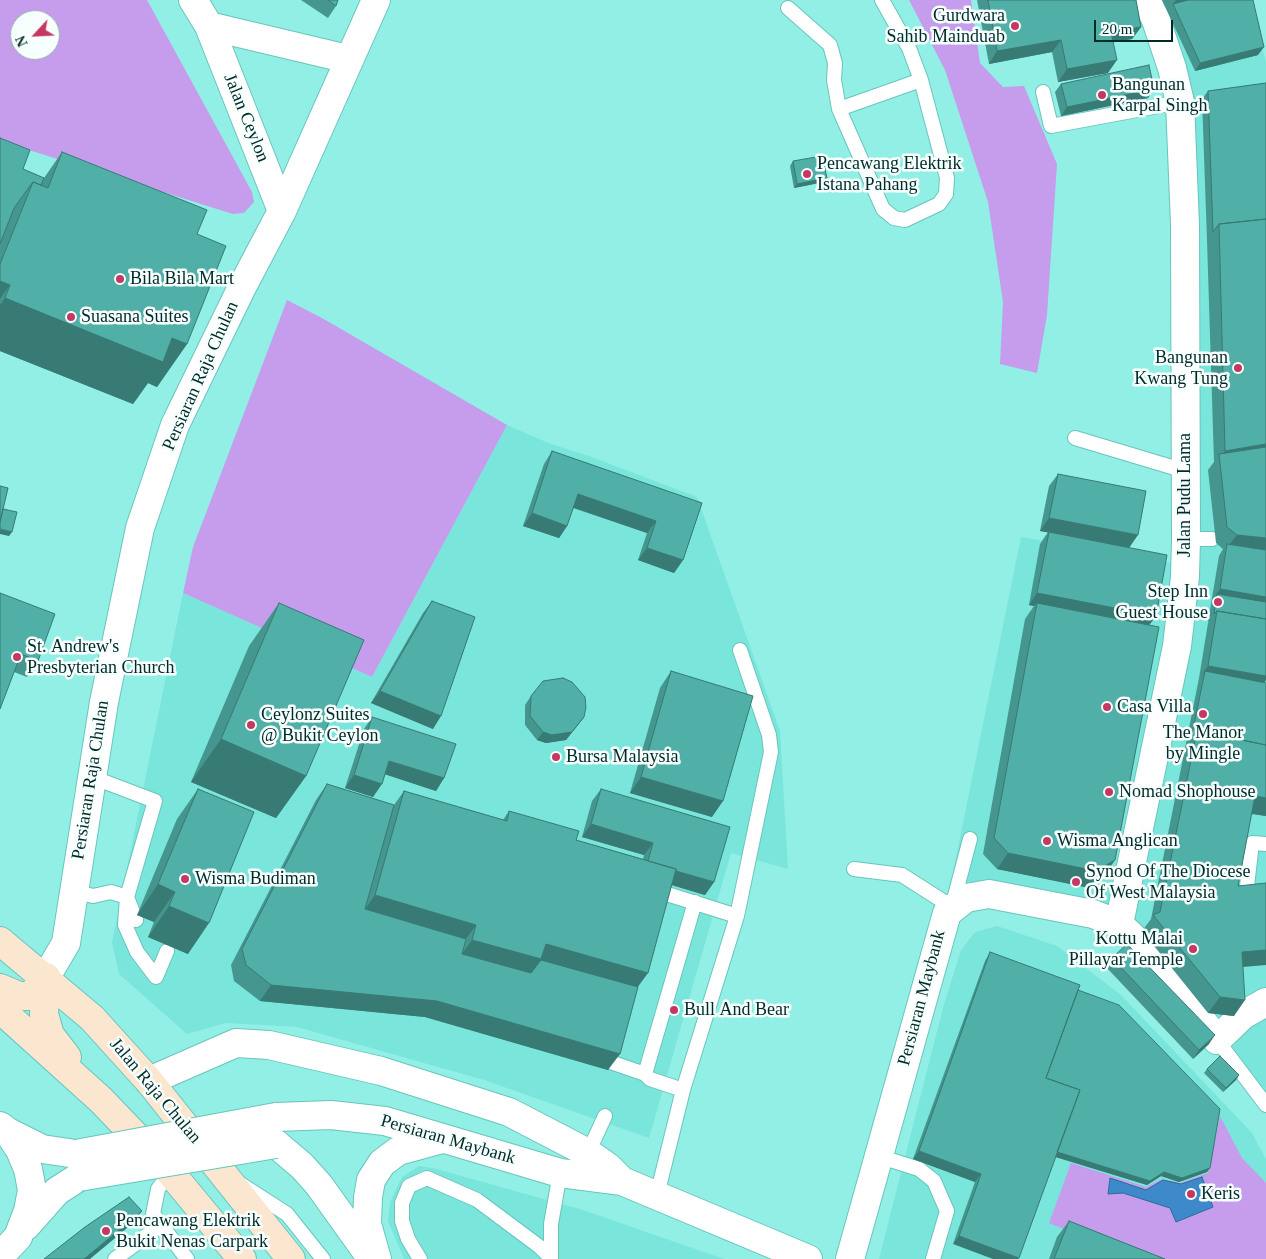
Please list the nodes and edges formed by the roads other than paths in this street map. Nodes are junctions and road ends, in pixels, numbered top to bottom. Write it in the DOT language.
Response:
graph roads {
  1 [pos="193,0"];
  2 [pos="376,0"];
  3 [pos="882,0"];
  4 [pos="1146,0"];
  5 [pos="788,8"];
  6 [pos="209,26"];
  7 [pos="348,59"];
  8 [pos="921,80"];
  9 [pos="1043,92"];
  10 [pos="1180,102"];
  11 [pos="839,108"];
  12 [pos="282,210"];
  13 [pos="1074,438"];
  14 [pos="1191,481"];
  15 [pos="740,650"];
  16 [pos="92,777"];
  17 [pos="970,839"];
  18 [pos="1266,844"];
  19 [pos="854,869"];
  20 [pos="637,885"];
  21 [pos="73,892"];
  22 [pos="1246,895"];
  23 [pos="127,897"];
  24 [pos="695,902"];
  25 [pos="952,907"];
  26 [pos="737,916"];
  27 [pos="136,920"];
  28 [pos="1119,924"];
  29 [pos="0,941"];
  30 [pos="167,951"];
  31 [pos="46,977"];
  32 [pos="0,988"];
  33 [pos="1266,1002"];
  34 [pos="0,1009"];
  35 [pos="1217,1040"];
  36 [pos="583,1053"];
  37 [pos="645,1074"];
  38 [pos="149,1081"];
  39 [pos="683,1090"];
  40 [pos="101,1100"];
  41 [pos="1266,1105"];
  42 [pos="605,1116"];
  43 [pos="4,1129"];
  44 [pos="442,1139"];
  45 [pos="588,1153"];
  46 [pos="878,1156"];
  47 [pos="78,1165"];
  48 [pos="170,1172"];
  49 [pos="560,1173"];
  50 [pos="622,1181"];
  51 [pos="658,1195"];
  52 [pos="161,1225"];
  53 [pos="9,1247"];
  54 [pos="300,1250"];
  55 [pos="115,1259"];
  56 [pos="187,1259"];
  57 [pos="242,1259"];
  58 [pos="324,1259"];
  59 [pos="372,1259"];
  60 [pos="377,1259"];
  61 [pos="420,1259"];
  62 [pos="551,1259"];
  63 [pos="808,1259"];
  64 [pos="850,1259"];
  65 [pos="933,1259"];
  1 -- 6 [label="street, Jalan Ceylon"];
  2 -- 7 [label="street, Persiaran Raja Chulan"];
  3 -- 8 [label="lane"];
  4 -- 10 [label="street, Jalan Pudu Lama"];
  5 -- 11 [label="lane"];
  6 -- 7 [label="street"];
  6 -- 12 [label="street, Jalan Ceylon"];
  7 -- 12 [label="street, Persiaran Raja Chulan"];
  8 -- 11 [label="lane"];
  8 -- 11 [label="lane"];
  9 -- 10 [label="lane"];
  10 -- 14 [label="street, Jalan Pudu Lama"];
  12 -- 16 [label="street, Persiaran Raja Chulan"];
  13 -- 14 [label="lane"];
  14 -- 28 [label="street, Jalan Pudu Lama"];
  15 -- 26 [label="lane"];
  16 -- 21 [label="street, Persiaran Raja Chulan"];
  16 -- 23 [label="lane"];
  17 -- 25 [label="lane"];
  18 -- 22 [label="lane"];
  19 -- 25 [label="lane"];
  20 -- 24 [label="lane"];
  21 -- 23 [label="lane"];
  21 -- 31 [label="street, Persiaran Raja Chulan"];
  23 -- 27 [label="lane"];
  23 -- 30 [label="lane"];
  24 -- 26 [label="lane"];
  24 -- 37 [label="lane"];
  25 -- 28 [label="street, Persiaran Maybank"];
  25 -- 46 [label="street, Persiaran Maybank"];
  26 -- 39 [label="lane"];
  28 -- 35 [label="street"];
  29 -- 31 [label="main road, Jalan Raja Chulan"];
  31 -- 32 [label="main road"];
  31 -- 38 [label="main road, Jalan Raja Chulan"];
  31 -- 40 [label="main road"];
  33 -- 35 [label="street"];
  34 -- 40 [label="main road"];
  35 -- 41 [label="lane"];
  36 -- 37 [label="lane"];
  37 -- 39 [label="lane"];
  38 -- 45 [label="street, Persiaran Maybank"];
  38 -- 54 [label="main road, Jalan Raja Chulan"];
  39 -- 51 [label="lane"];
  40 -- 48 [label="main road"];
  42 -- 45 [label="lane"];
  43 -- 47 [label="street, Persiaran Maybank"];
  43 -- 53 [label="street"];
  44 -- 47 [label="street, Persiaran Maybank, bridge"];
  44 -- 49 [label="street, Persiaran Maybank"];
  44 -- 60 [label="street"];
  45 -- 50 [label="street, Persiaran Maybank"];
  46 -- 64 [label="street, Persiaran Maybank"];
  46 -- 65 [label="lane"];
  47 -- 53 [label="street"];
  47 -- 59 [label="street, bridge"];
  48 -- 52 [label="lane"];
  48 -- 57 [label="main road"];
  49 -- 50 [label="street, Persiaran Maybank"];
  49 -- 62 [label="lane"];
  50 -- 51 [label="street, Persiaran Maybank"];
  51 -- 63 [label="street, Persiaran Maybank"];
  52 -- 55 [label="lane"];
  52 -- 56 [label="lane"];
  54 -- 58 [label="lane"];
  61 -- 62 [label="lane"];
}
